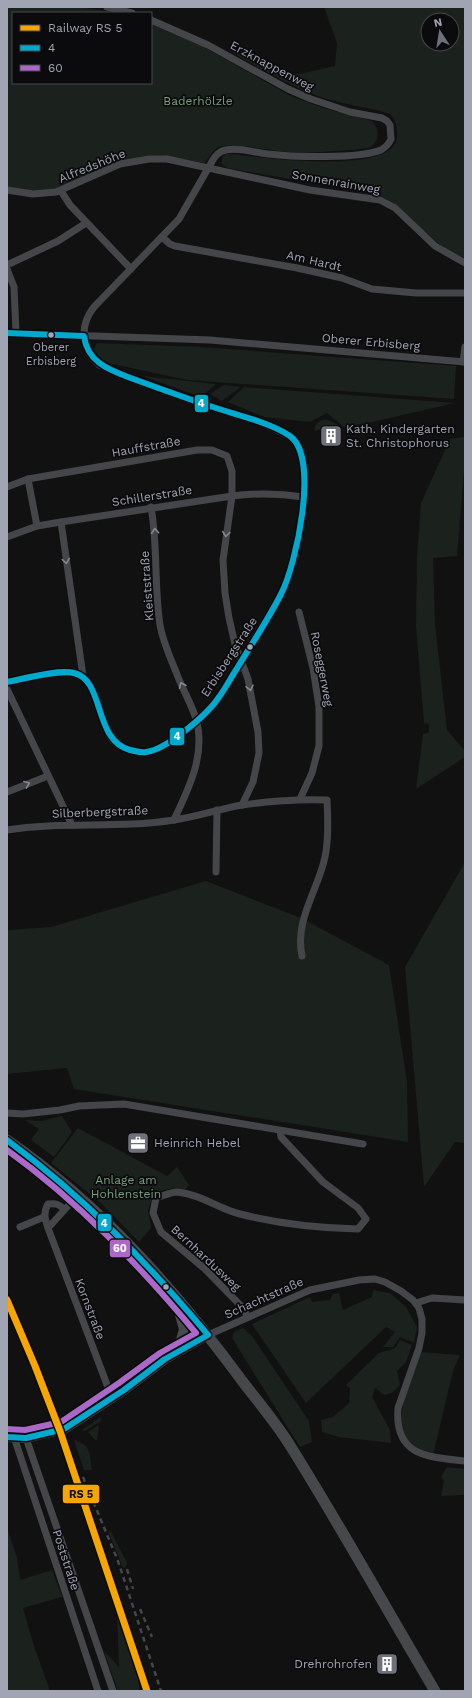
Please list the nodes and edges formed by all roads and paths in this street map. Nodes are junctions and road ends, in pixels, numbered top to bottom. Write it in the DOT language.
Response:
graph roads {
  1 [pos="107,7"];
  2 [pos="128,12"];
  3 [pos="152,20"];
  4 [pos="208,169"];
  5 [pos="7,190"];
  6 [pos="61,190"];
  7 [pos="86,222"];
  8 [pos="162,237"];
  9 [pos="465,263"];
  10 [pos="7,266"];
  11 [pos="7,269"];
  12 [pos="131,269"];
  13 [pos="465,293"];
  14 [pos="7,332"];
  15 [pos="16,333"];
  16 [pos="84,336"];
  17 [pos="465,347"];
  18 [pos="464,362"];
  19 [pos="28,479"];
  20 [pos="7,487"];
  21 [pos="232,496"];
  22 [pos="303,497"];
  23 [pos="151,507"];
  24 [pos="61,522"];
  25 [pos="37,526"];
  26 [pos="7,537"];
  27 [pos="299,612"];
  28 [pos="242,660"];
  29 [pos="83,676"];
  30 [pos="7,682"];
  31 [pos="7,689"];
  32 [pos="197,721"];
  33 [pos="48,776"];
  34 [pos="7,792"];
  35 [pos="300,799"];
  36 [pos="242,805"];
  37 [pos="217,810"];
  38 [pos="174,820"];
  39 [pos="72,825"];
  40 [pos="7,830"];
  41 [pos="216,872"];
  42 [pos="302,956"];
  43 [pos="7,1113"];
  44 [pos="280,1131"];
  45 [pos="7,1140"];
  46 [pos="363,1144"];
  47 [pos="76,1196"];
  48 [pos="64,1209"];
  49 [pos="44,1217"];
  50 [pos="20,1227"];
  51 [pos="48,1228"];
  52 [pos="465,1300"];
  53 [pos="180,1301"];
  54 [pos="416,1303"];
  55 [pos="248,1317"];
  56 [pos="208,1335"];
  57 [pos="165,1359"];
  58 [pos="112,1398"];
  59 [pos="10,1437"];
  60 [pos="26,1438"];
  61 [pos="465,1462"];
  62 [pos="98,1691"];
  63 [pos="113,1691"];
  64 [pos="435,1691"];
  1 -- 2 [label="street"];
  3 -- 4 [label="street, Erzknappenweg"];
  4 -- 6 [label="street, Alfredshöhe"];
  4 -- 8 [label="street, Erzknappenweg"];
  4 -- 9 [label="street, Sonnenrainweg"];
  5 -- 6 [label="street, Alfredshöhe"];
  6 -- 7 [label="street"];
  7 -- 10 [label="street"];
  7 -- 12 [label="street"];
  8 -- 12 [label="street, Erzknappenweg"];
  8 -- 13 [label="street, Am Hardt"];
  11 -- 15 [label="street"];
  12 -- 16 [label="street, Erzknappenweg"];
  14 -- 15 [label="street, Oberer Erbisberg"];
  15 -- 16 [label="street, Oberer Erbisberg"];
  16 -- 18 [label="street, Oberer Erbisberg"];
  16 -- 22 [label="street, Erbisbergstraße"];
  17 -- 18 [label="street"];
  19 -- 20 [label="street, Hauffstraße"];
  19 -- 21 [label="street, Hauffstraße"];
  19 -- 25 [label="street"];
  21 -- 22 [label="street, Schillerstraße"];
  21 -- 23 [label="street, Schillerstraße"];
  21 -- 28 [label="street, Hauffstraße, one-way"];
  22 -- 28 [label="street, Erbisbergstraße"];
  23 -- 24 [label="street, Schillerstraße"];
  32 -- 23 [label="street, Kleiststraße, one-way"];
  24 -- 25 [label="street, Schillerstraße"];
  24 -- 29 [label="street, one-way"];
  25 -- 26 [label="street, Schillerstraße"];
  27 -- 35 [label="street, Roseggerweg"];
  28 -- 32 [label="street, Erbisbergstraße"];
  28 -- 36 [label="street, Hauffstraße, one-way"];
  29 -- 30 [label="street"];
  29 -- 32 [label="street, Erbisbergstraße"];
  31 -- 33 [label="street"];
  32 -- 38 [label="street, Kleiststraße"];
  34 -- 33 [label="street, one-way"];
  33 -- 39 [label="street"];
  35 -- 36 [label="street, Silberbergstraße"];
  35 -- 42 [label="street, Silberbergstraße"];
  36 -- 37 [label="street, Silberbergstraße"];
  37 -- 38 [label="street, Silberbergstraße"];
  37 -- 41 [label="street"];
  38 -- 39 [label="street, Silberbergstraße"];
  39 -- 40 [label="street, Silberbergstraße"];
  43 -- 44 [label="street"];
  44 -- 46 [label="street"];
  44 -- 55 [label="street, Bernhardusweg"];
  45 -- 47 [label="main road"];
  47 -- 48 [label="street"];
  47 -- 53 [label="main road"];
  48 -- 49 [label="street"];
  48 -- 51 [label="street"];
  49 -- 50 [label="street"];
  49 -- 51 [label="street, Kornstraße"];
  51 -- 58 [label="street, Kornstraße"];
  52 -- 54 [label="street"];
  53 -- 56 [label="main road"];
  53 -- 57 [label="street"];
  54 -- 55 [label="street, Schachtstraße"];
  54 -- 61 [label="street"];
  55 -- 56 [label="street, Schachtstraße"];
  56 -- 57 [label="street"];
  56 -- 64 [label="main road"];
  57 -- 58 [label="street"];
  58 -- 60 [label="street"];
  59 -- 60 [label="street"];
  59 -- 62 [label="street, Poststraße"];
  60 -- 63 [label="street, Poststraße"];
}
